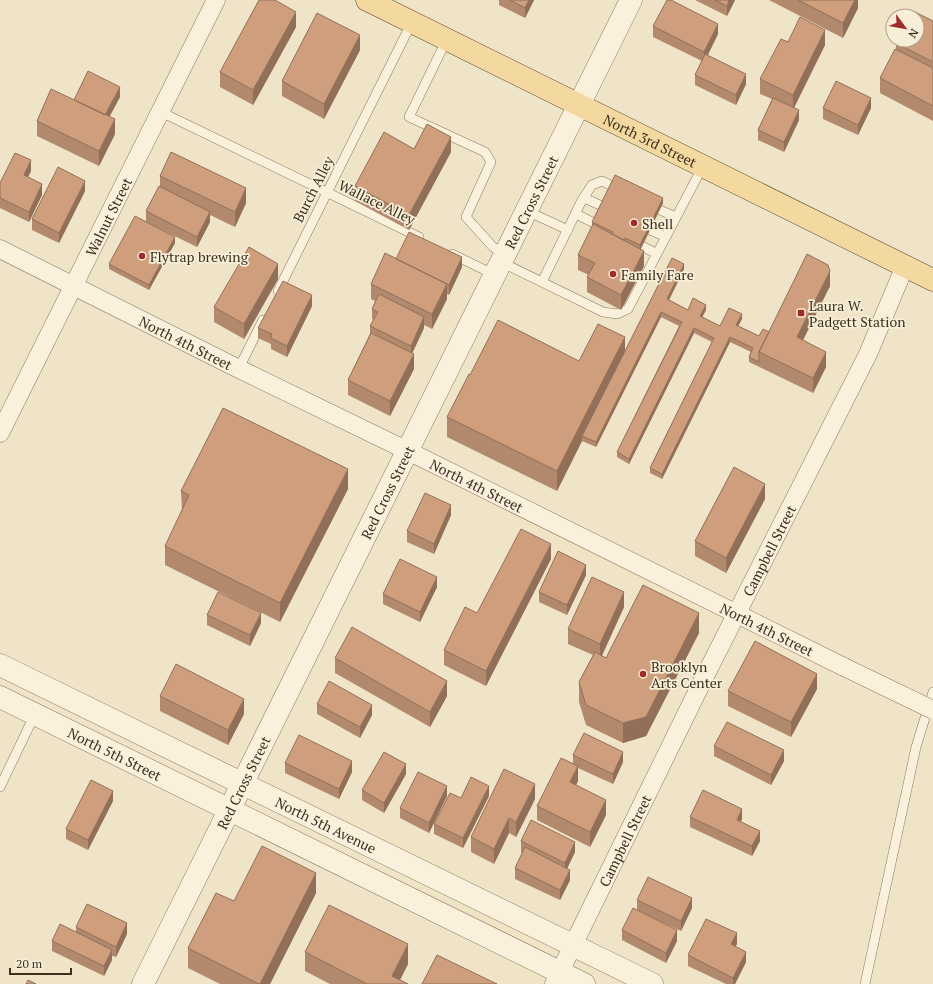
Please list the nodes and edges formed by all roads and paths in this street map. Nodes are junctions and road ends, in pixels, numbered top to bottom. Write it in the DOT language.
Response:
graph roads {
  1 [pos="216,0"];
  2 [pos="367,0"];
  3 [pos="631,0"];
  4 [pos="412,22"];
  5 [pos="447,39"];
  6 [pos="579,105"];
  7 [pos="161,112"];
  8 [pos="703,166"];
  9 [pos="612,186"];
  10 [pos="327,193"];
  11 [pos="584,198"];
  12 [pos="602,206"];
  13 [pos="660,210"];
  14 [pos="526,211"];
  15 [pos="576,214"];
  16 [pos="676,217"];
  17 [pos="594,223"];
  18 [pos="568,230"];
  19 [pos="650,230"];
  20 [pos="666,236"];
  21 [pos="425,241"];
  22 [pos="642,246"];
  23 [pos="0,249"];
  24 [pos="446,251"];
  25 [pos="657,254"];
  26 [pos="501,264"];
  27 [pos="905,266"];
  28 [pos="933,280"];
  29 [pos="542,282"];
  30 [pos="74,286"];
  31 [pos="274,298"];
  32 [pos="267,312"];
  33 [pos="239,368"];
  34 [pos="5,413"];
  35 [pos="0,433"];
  36 [pos="408,451"];
  37 [pos="737,614"];
  38 [pos="0,664"];
  39 [pos="933,692"];
  40 [pos="0,697"];
  41 [pos="933,710"];
  42 [pos="35,714"];
  43 [pos="242,782"];
  44 [pos="0,787"];
  45 [pos="229,809"];
  46 [pos="574,945"];
  47 [pos="557,978"];
  48 [pos="143,984"];
  49 [pos="584,984"];
  50 [pos="652,984"];
  51 [pos="865,984"];
  1 -- 7 [label="street, Walnut Street"];
  2 -- 4 [label="main road, North 3rd Street"];
  3 -- 6 [label="street, Red Cross Street"];
  4 -- 5 [label="main road, North 3rd Street"];
  4 -- 10 [label="lane, Burch Alley"];
  5 -- 6 [label="main road, North 3rd Street"];
  5 -- 26 [label="lane"];
  6 -- 8 [label="main road, North 3rd Street"];
  6 -- 14 [label="street, Red Cross Street"];
  7 -- 10 [label="lane, Wallace Alley"];
  7 -- 30 [label="street, Walnut Street"];
  8 -- 16 [label="lane"];
  8 -- 27 [label="main road, North 3rd Street"];
  9 -- 11 [label="lane"];
  10 -- 21 [label="lane, Wallace Alley"];
  10 -- 31 [label="lane, Burch Alley"];
  11 -- 12 [label="lane"];
  11 -- 15 [label="lane"];
  13 -- 16 [label="lane"];
  14 -- 18 [label="lane"];
  14 -- 26 [label="street, Red Cross Street"];
  15 -- 17 [label="lane"];
  15 -- 18 [label="lane"];
  16 -- 20 [label="lane"];
  18 -- 29 [label="lane"];
  19 -- 20 [label="lane"];
  20 -- 25 [label="lane"];
  22 -- 25 [label="lane"];
  23 -- 30 [label="street, North 4th Street"];
  24 -- 26 [label="lane"];
  25 -- 29 [label="lane"];
  26 -- 29 [label="lane"];
  26 -- 36 [label="street, Red Cross Street"];
  27 -- 28 [label="main road, North 3rd Street"];
  27 -- 37 [label="street, Campbell Street"];
  30 -- 33 [label="street, North 4th Street"];
  30 -- 34 [label="street, Walnut Street"];
  32 -- 33 [label="lane"];
  33 -- 36 [label="street, North 4th Street"];
  34 -- 35 [label="street, Walnut Street"];
  36 -- 37 [label="street, North 4th Street"];
  36 -- 43 [label="street, Red Cross Street"];
  37 -- 41 [label="street, North 4th Street, bridge"];
  37 -- 46 [label="street, Campbell Street"];
  38 -- 43 [label="street, North 5th Avenue"];
  39 -- 51 [label="lane"];
  40 -- 42 [label="street, North 5th Street"];
  42 -- 44 [label="lane"];
  42 -- 45 [label="street, North 5th Street"];
  43 -- 45 [label="street, Red Cross Street"];
  43 -- 46 [label="street, North 5th Avenue"];
  45 -- 47 [label="street, North 5th Avenue"];
  45 -- 48 [label="street, Red Cross Street"];
  46 -- 47 [label="street, Campbell Street"];
  46 -- 50 [label="street, North 5th Avenue"];
  47 -- 49 [label="street, North 5th Avenue"];
}
